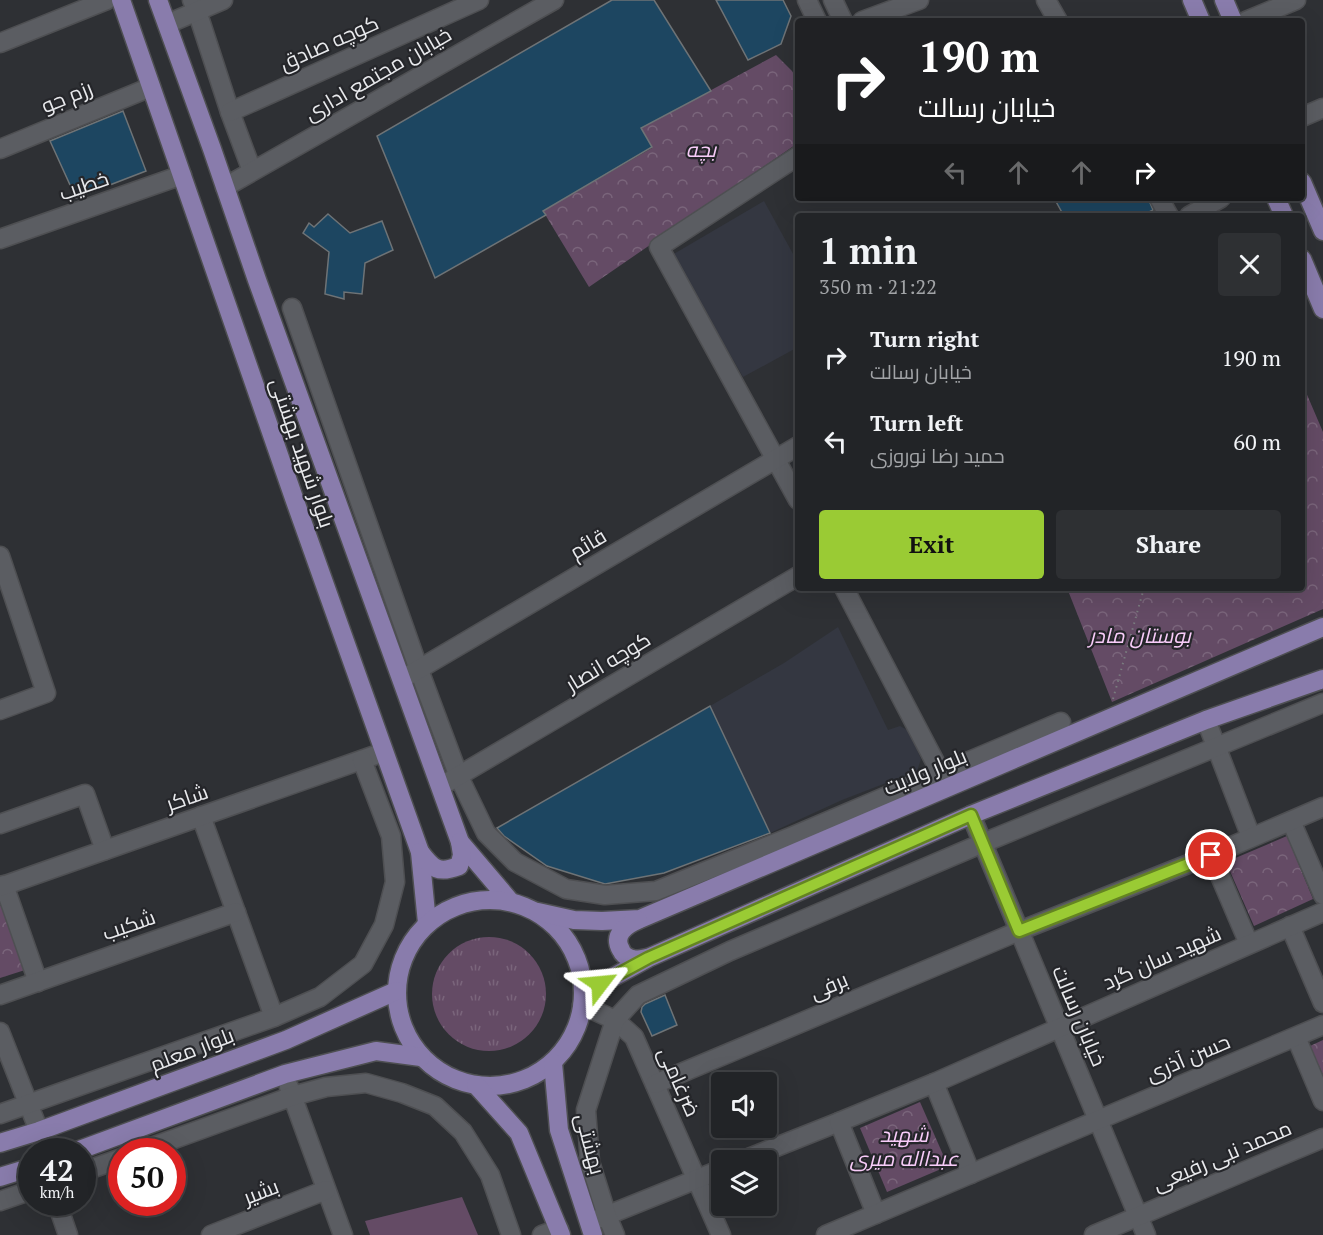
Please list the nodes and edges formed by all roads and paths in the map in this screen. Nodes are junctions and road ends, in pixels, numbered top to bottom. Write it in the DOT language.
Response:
graph roads {
  1 [pos="107,0"];
  2 [pos="121,0"];
  3 [pos="158,0"];
  4 [pos="223,0"];
  5 [pos="479,0"];
  6 [pos="554,0"];
  7 [pos="807,0"];
  8 [pos="833,0"];
  9 [pos="919,0"];
  10 [pos="1046,0"];
  11 [pos="1192,0"];
  12 [pos="1224,0"];
  13 [pos="1296,0"];
  14 [pos="195,5"];
  15 [pos="816,18"];
  16 [pos="842,18"];
  17 [pos="870,18"];
  18 [pos="1056,18"];
  19 [pos="1200,18"];
  20 [pos="1232,18"];
  21 [pos="1253,18"];
  22 [pos="167,24"];
  23 [pos="0,43"];
  24 [pos="150,87"];
  25 [pos="1323,108"];
  26 [pos="230,112"];
  27 [pos="1305,116"];
  28 [pos="0,149"];
  29 [pos="795,158"];
  30 [pos="252,171"];
  31 [pos="182,175"];
  32 [pos="225,187"];
  33 [pos="1305,188"];
  34 [pos="1216,201"];
  35 [pos="1194,213"];
  36 [pos="1321,221"];
  37 [pos="0,239"];
  38 [pos="1305,273"];
  39 [pos="292,308"];
  40 [pos="1323,309"];
  41 [pos="795,448"];
  42 [pos="776,459"];
  43 [pos="795,494"];
  44 [pos="0,556"];
  45 [pos="795,578"];
  46 [pos="846,591"];
  47 [pos="1143,591"];
  48 [pos="6,594"];
  49 [pos="1323,627"];
  50 [pos="419,670"];
  51 [pos="401,679"];
  52 [pos="1323,679"];
  53 [pos="1112,702"];
  54 [pos="1323,703"];
  55 [pos="0,710"];
  56 [pos="1206,720"];
  57 [pos="1060,722"];
  58 [pos="1216,747"];
  59 [pos="384,753"];
  60 [pos="362,760"];
  61 [pos="459,777"];
  62 [pos="945,780"];
  63 [pos="440,786"];
  64 [pos="1323,807"];
  65 [pos="971,815"];
  66 [pos="201,816"];
  67 [pos="1291,820"];
  68 [pos="0,824"];
  69 [pos="1251,837"];
  70 [pos="460,842"];
  71 [pos="983,843"];
  72 [pos="105,850"];
  73 [pos="420,852"];
  74 [pos="1211,855"];
  75 [pos="2,886"];
  76 [pos="1323,895"];
  77 [pos="510,901"];
  78 [pos="236,912"];
  79 [pos="538,912"];
  80 [pos="1323,912"];
  81 [pos="640,919"];
  82 [pos="427,923"];
  83 [pos="1290,926"];
  84 [pos="1019,931"];
  85 [pos="1249,944"];
  86 [pos="648,958"];
  87 [pos="38,982"];
  88 [pos="396,991"];
  89 [pos="0,995"];
  90 [pos="583,999"];
  91 [pos="1323,1003"];
  92 [pos="274,1017"];
  93 [pos="615,1020"];
  94 [pos="1323,1025"];
  95 [pos="1060,1027"];
  96 [pos="0,1032"];
  97 [pos="1296,1037"];
  98 [pos="422,1057"];
  99 [pos="553,1063"];
  100 [pos="285,1074"];
  101 [pos="934,1083"];
  102 [pos="655,1084"];
  103 [pos="477,1085"];
  104 [pos="293,1096"];
  105 [pos="1323,1101"];
  106 [pos="28,1104"];
  107 [pos="0,1114"];
  108 [pos="1098,1120"];
  109 [pos="838,1122"];
  110 [pos="39,1131"];
  111 [pos="177,1138"];
  112 [pos="1323,1138"];
  113 [pos="0,1143"];
  114 [pos="96,1144"];
  115 [pos="768,1150"];
  116 [pos="18,1171"];
  117 [pos="711,1173"];
  118 [pos="971,1174"];
  119 [pos="0,1177"];
  120 [pos="697,1179"];
  121 [pos="327,1190"];
  122 [pos="18,1195"];
  123 [pos="0,1201"];
  124 [pos="876,1214"];
  125 [pos="61,1216"];
  126 [pos="607,1216"];
  127 [pos="1138,1216"];
  128 [pos="591,1229"];
  129 [pos="554,1233"];
  130 [pos="68,1235"];
  131 [pos="211,1235"];
  132 [pos="343,1235"];
  133 [pos="511,1235"];
  134 [pos="615,1235"];
  135 [pos="721,1235"];
  136 [pos="825,1235"];
  137 [pos="1094,1235"];
  138 [pos="1146,1235"];
  1 -- 23 [label="street"];
  2 -- 24 [label="main road, بلوار شهید بهشتی"];
  3 -- 22 [label="main road, بلوار شهید بهشتی"];
  4 -- 14 [label="street"];
  5 -- 26 [label="street, کوچه صادق"];
  6 -- 30 [label="street, خیابان مجتمع اداری"];
  7 -- 15 [label="street"];
  8 -- 16 [label="street"];
  9 -- 17 [label="street"];
  10 -- 18 [label="street"];
  11 -- 19 [label="main road"];
  12 -- 20 [label="main road"];
  13 -- 21 [label="street"];
  14 -- 22 [label="street"];
  14 -- 26 [label="street"];
  22 -- 32 [label="main road, بلوار شهید بهشتی"];
  24 -- 28 [label="street, رزم جو"];
  24 -- 31 [label="main road, بلوار شهید بهشتی"];
  25 -- 27 [label="street"];
  26 -- 30 [label="street"];
  29 -- 42 [label="street"];
  30 -- 32 [label="street, خیابان مجتمع اداری"];
  31 -- 37 [label="street, خطیب"];
  31 -- 59 [label="main road, بلوار شهید بهشتی"];
  32 -- 51 [label="main road, بلوار شهید بهشتی"];
  33 -- 36 [label="main road"];
  34 -- 35 [label="street"];
  38 -- 40 [label="main road"];
  39 -- 50 [label="street"];
  41 -- 42 [label="street, قائم"];
  42 -- 43 [label="street"];
  42 -- 50 [label="street, قائم"];
  44 -- 48 [label="street"];
  45 -- 61 [label="street, کوچه انصار"];
  46 -- 62 [label="street"];
  47 -- 53 [label="path"];
  48 -- 55 [label="street"];
  49 -- 62 [label="main road, بلوار ولایت"];
  50 -- 51 [label="street, قائم"];
  50 -- 61 [label="street"];
  51 -- 63 [label="main road, بلوار شهید بهشتی"];
  52 -- 56 [label="main road"];
  54 -- 58 [label="street"];
  56 -- 58 [label="street"];
  56 -- 65 [label="main road"];
  57 -- 62 [label="street"];
  58 -- 69 [label="street"];
  58 -- 71 [label="street"];
  59 -- 60 [label="street, شاکر"];
  59 -- 73 [label="main road, بلوار شهید بهشتی"];
  60 -- 66 [label="street, شاکر"];
  60 -- 92 [label="street"];
  61 -- 62 [label="street"];
  61 -- 63 [label="street, کوچه انصار"];
  62 -- 81 [label="main road, بلوار ولایت"];
  63 -- 70 [label="main road, بلوار شهید بهشتی"];
  64 -- 67 [label="street, برفی"];
  65 -- 71 [label="street, خیابان رسالت"];
  65 -- 86 [label="main road"];
  66 -- 72 [label="street, شاکر"];
  66 -- 78 [label="street"];
  67 -- 69 [label="street, برفی"];
  67 -- 76 [label="street"];
  68 -- 72 [label="street"];
  69 -- 74 [label="street, برفی"];
  70 -- 73 [label="main road"];
  70 -- 77 [label="main road, بلوار شهید بهشتی"];
  71 -- 84 [label="street, خیابان رسالت"];
  71 -- 93 [label="street"];
  72 -- 75 [label="street, شاکر"];
  73 -- 82 [label="main road, بلوار شهید بهشتی"];
  74 -- 84 [label="street, برفی"];
  74 -- 85 [label="street"];
  75 -- 87 [label="street"];
  77 -- 79 [label="main road"];
  77 -- 82 [label="main road"];
  78 -- 87 [label="street, شکیب"];
  78 -- 92 [label="street"];
  79 -- 81 [label="main road, بلوار ولایت"];
  79 -- 90 [label="main road"];
  80 -- 83 [label="street, شهید سان گرد"];
  81 -- 86 [label="main road"];
  82 -- 88 [label="main road"];
  83 -- 85 [label="street, شهید سان گرد"];
  83 -- 91 [label="street"];
  84 -- 95 [label="street, خیابان رسالت"];
  84 -- 102 [label="street, برفی"];
  85 -- 95 [label="street, شهید سان گرد"];
  86 -- 90 [label="main road"];
  87 -- 89 [label="street, شکیب"];
  88 -- 98 [label="main road"];
  88 -- 110 [label="main road, بلوار معلم"];
  90 -- 93 [label="street, ضرغامی"];
  90 -- 99 [label="main road"];
  92 -- 106 [label="street"];
  93 -- 102 [label="street, ضرغامی"];
  93 -- 126 [label="street"];
  94 -- 97 [label="street, حسن آذری"];
  95 -- 101 [label="street, شهید سان گرد"];
  95 -- 108 [label="street, خیابان رسالت"];
  96 -- 106 [label="street"];
  97 -- 105 [label="street"];
  97 -- 108 [label="street, حسن آذری"];
  98 -- 100 [label="main road"];
  98 -- 103 [label="main road"];
  99 -- 103 [label="main road"];
  99 -- 128 [label="main road, بهشتی"];
  100 -- 104 [label="street"];
  100 -- 114 [label="main road"];
  101 -- 109 [label="street, شهید سان گرد"];
  101 -- 118 [label="street"];
  102 -- 120 [label="street, ضرغامی"];
  103 -- 129 [label="main road"];
  104 -- 111 [label="street"];
  104 -- 121 [label="street"];
  104 -- 133 [label="street"];
  106 -- 107 [label="street"];
  106 -- 110 [label="street"];
  108 -- 118 [label="street, حسن آذری"];
  108 -- 127 [label="street, خیابان رسالت"];
  109 -- 115 [label="street, شهید سان گرد"];
  109 -- 124 [label="street"];
  110 -- 113 [label="main road, بلوار معلم"];
  112 -- 127 [label="street, محمد نبی رفیعی"];
  116 -- 119 [label="main road"];
  117 -- 120 [label="street"];
  118 -- 124 [label="street, حسن آذری"];
  120 -- 126 [label="street"];
  120 -- 135 [label="street, ضرغامی"];
  121 -- 131 [label="street, بشیر"];
  121 -- 132 [label="street"];
  122 -- 123 [label="street"];
  124 -- 136 [label="street, حسن آذری"];
  125 -- 130 [label="street"];
  126 -- 128 [label="street"];
  126 -- 134 [label="street"];
  127 -- 137 [label="street, محمد نبی رفیعی"];
  127 -- 138 [label="street, خیابان رسالت"];
}
